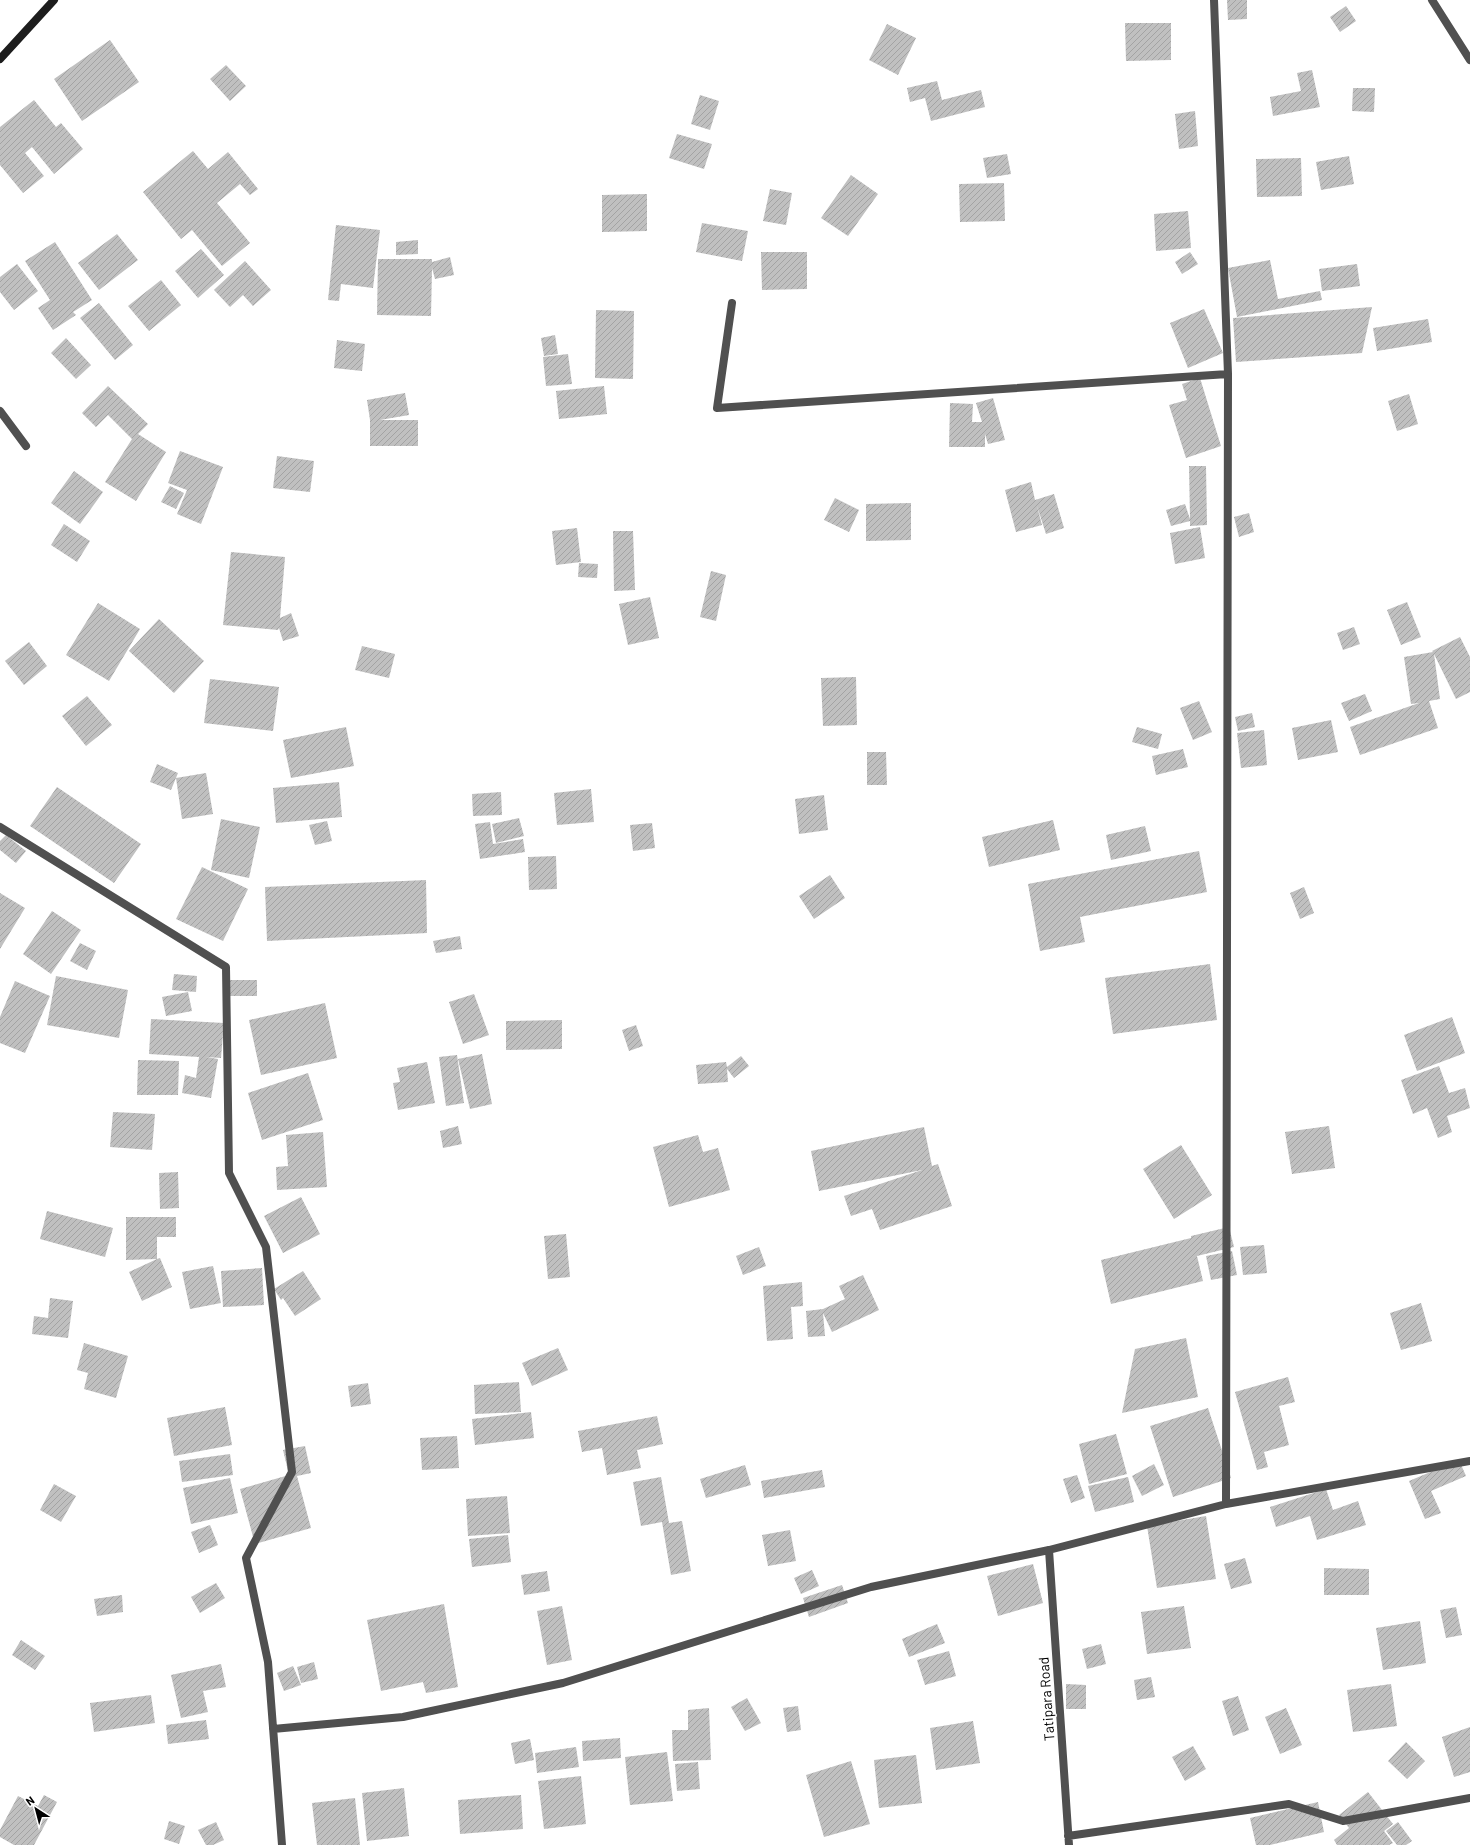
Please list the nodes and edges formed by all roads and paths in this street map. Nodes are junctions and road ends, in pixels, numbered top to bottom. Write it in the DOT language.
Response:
graph roads {
  1 [pos="54,0"];
  2 [pos="1214,0"];
  3 [pos="1432,0"];
  4 [pos="0,58"];
  5 [pos="1470,60"];
  6 [pos="732,303"];
  7 [pos="1228,374"];
  8 [pos="0,411"];
  9 [pos="26,446"];
  10 [pos="0,827"];
  11 [pos="1470,1461"];
  12 [pos="1226,1504"];
  13 [pos="1048,1550"];
  14 [pos="273,1729"];
  15 [pos="1470,1798"];
  16 [pos="1068,1836"];
  17 [pos="282,1845"];
  18 [pos="1069,1845"];
  1 -- 4 [label="main road"];
  2 -- 7 [label="street"];
  3 -- 5 [label="street"];
  6 -- 7 [label="street"];
  7 -- 12 [label="street"];
  8 -- 9 [label="street"];
  10 -- 14 [label="street"];
  11 -- 12 [label="street"];
  12 -- 13 [label="street"];
  13 -- 14 [label="street"];
  13 -- 16 [label="street, Tatipara Road"];
  14 -- 17 [label="street"];
  15 -- 16 [label="street"];
  16 -- 18 [label="street, Tatipara Road"];
}
